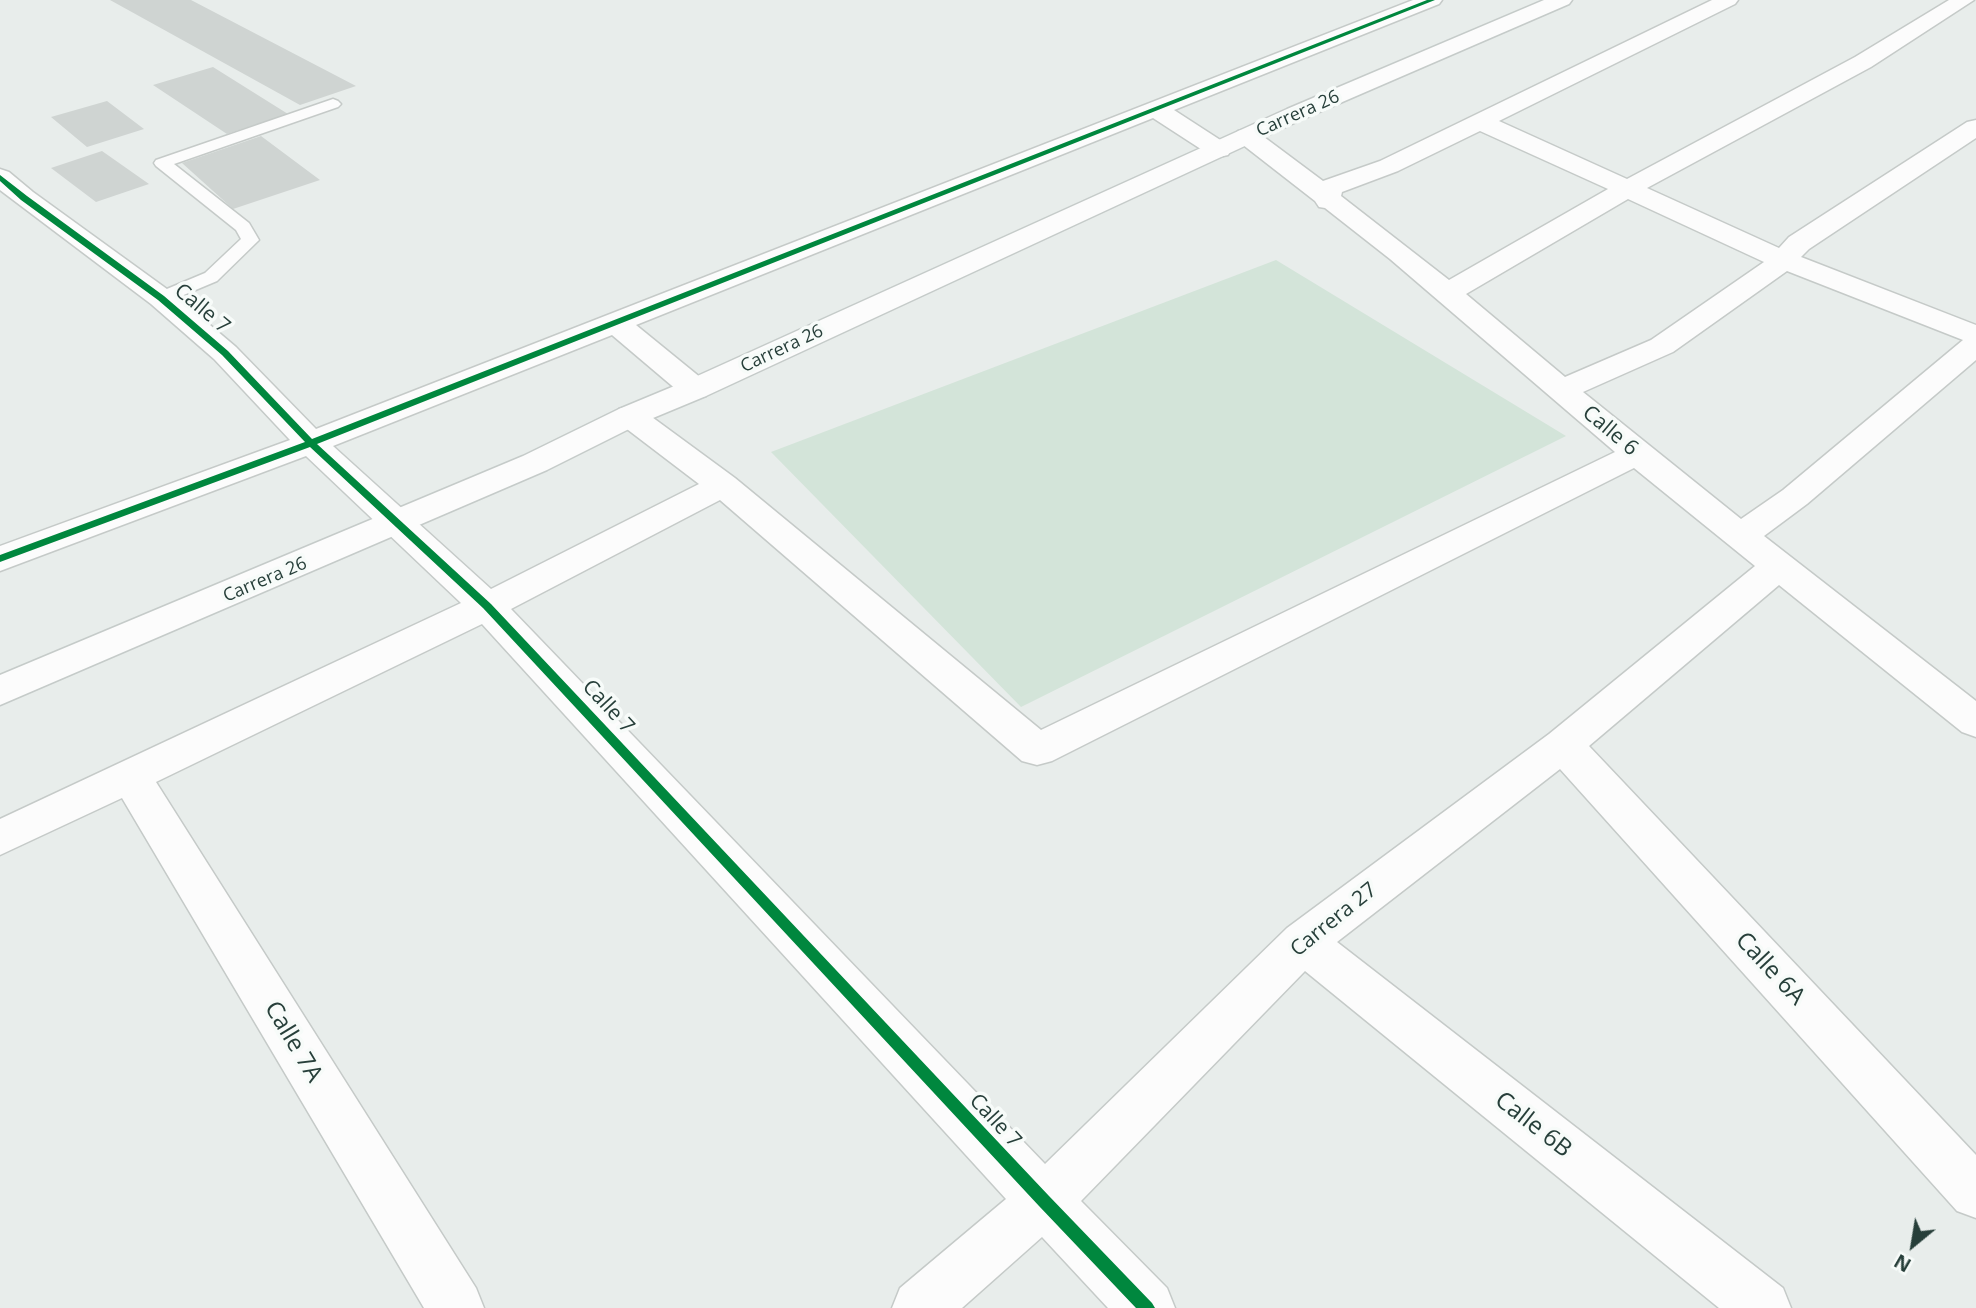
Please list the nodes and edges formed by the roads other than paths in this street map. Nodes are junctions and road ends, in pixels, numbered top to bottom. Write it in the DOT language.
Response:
graph roads {
  1 [pos="1432,0"];
  2 [pos="1562,0"];
  3 [pos="1728,0"];
  4 [pos="1964,0"];
  5 [pos="333,104"];
  6 [pos="1155,109"];
  7 [pos="1479,121"];
  8 [pos="1976,127"];
  9 [pos="1233,143"];
  10 [pos="1627,189"];
  11 [pos="8,194"];
  12 [pos="1328,201"];
  13 [pos="1783,260"];
  14 [pos="1447,293"];
  15 [pos="161,298"];
  16 [pos="616,323"];
  17 [pos="1976,335"];
  18 [pos="1976,345"];
  19 [pos="695,390"];
  20 [pos="1562,390"];
  21 [pos="630,416"];
  22 [pos="312,443"];
  23 [pos="1637,454"];
  24 [pos="723,485"];
  25 [pos="396,523"];
  26 [pos="1740,536"];
  27 [pos="0,559"];
  28 [pos="1778,566"];
  29 [pos="487,606"];
  30 [pos="0,691"];
  31 [pos="1970,708"];
  32 [pos="1563,745"];
  33 [pos="131,776"];
  34 [pos="0,838"];
  35 [pos="1303,942"];
  36 [pos="1976,1193"];
  37 [pos="1044,1201"];
  38 [pos="456,1308"];
  39 [pos="920,1308"];
  40 [pos="1147,1308"];
  41 [pos="1763,1308"];
  1 -- 6 [label="street"];
  2 -- 9 [label="street, Carrera 26"];
  3 -- 7 [label="street"];
  4 -- 10 [label="street"];
  5 -- 15 [label="lane"];
  6 -- 9 [label="street, Calle 6"];
  6 -- 16 [label="street"];
  7 -- 10 [label="street"];
  7 -- 12 [label="street"];
  8 -- 13 [label="street"];
  9 -- 12 [label="street, Calle 6"];
  9 -- 19 [label="street, Carrera 26"];
  10 -- 13 [label="street"];
  10 -- 14 [label="street"];
  11 -- 15 [label="street, Calle 7"];
  12 -- 14 [label="street, Calle 6"];
  13 -- 17 [label="street"];
  13 -- 20 [label="street"];
  14 -- 20 [label="street, Calle 6"];
  15 -- 22 [label="street, Calle 7"];
  16 -- 19 [label="street"];
  16 -- 22 [label="street"];
  18 -- 26 [label="street"];
  19 -- 21 [label="street, Carrera 26"];
  20 -- 23 [label="street, Calle 6"];
  21 -- 24 [label="street"];
  21 -- 25 [label="street, Carrera 26"];
  22 -- 25 [label="street, Calle 7"];
  22 -- 27 [label="street"];
  23 -- 24 [label="street"];
  23 -- 26 [label="street, Calle 6"];
  24 -- 29 [label="street"];
  25 -- 29 [label="street, Calle 7"];
  25 -- 30 [label="street, Carrera 26"];
  26 -- 28 [label="street, Calle 6"];
  28 -- 31 [label="street, Calle 6"];
  28 -- 32 [label="street, Carrera 27"];
  29 -- 33 [label="street"];
  29 -- 37 [label="street, Calle 7"];
  32 -- 35 [label="street, Carrera 27"];
  32 -- 36 [label="street, Calle 6A"];
  33 -- 34 [label="street"];
  33 -- 38 [label="street, Calle 7A"];
  35 -- 37 [label="street, Carrera 27"];
  35 -- 41 [label="street, Calle 6B"];
  37 -- 39 [label="street, Carrera 27"];
  37 -- 40 [label="street, Calle 7"];
}
